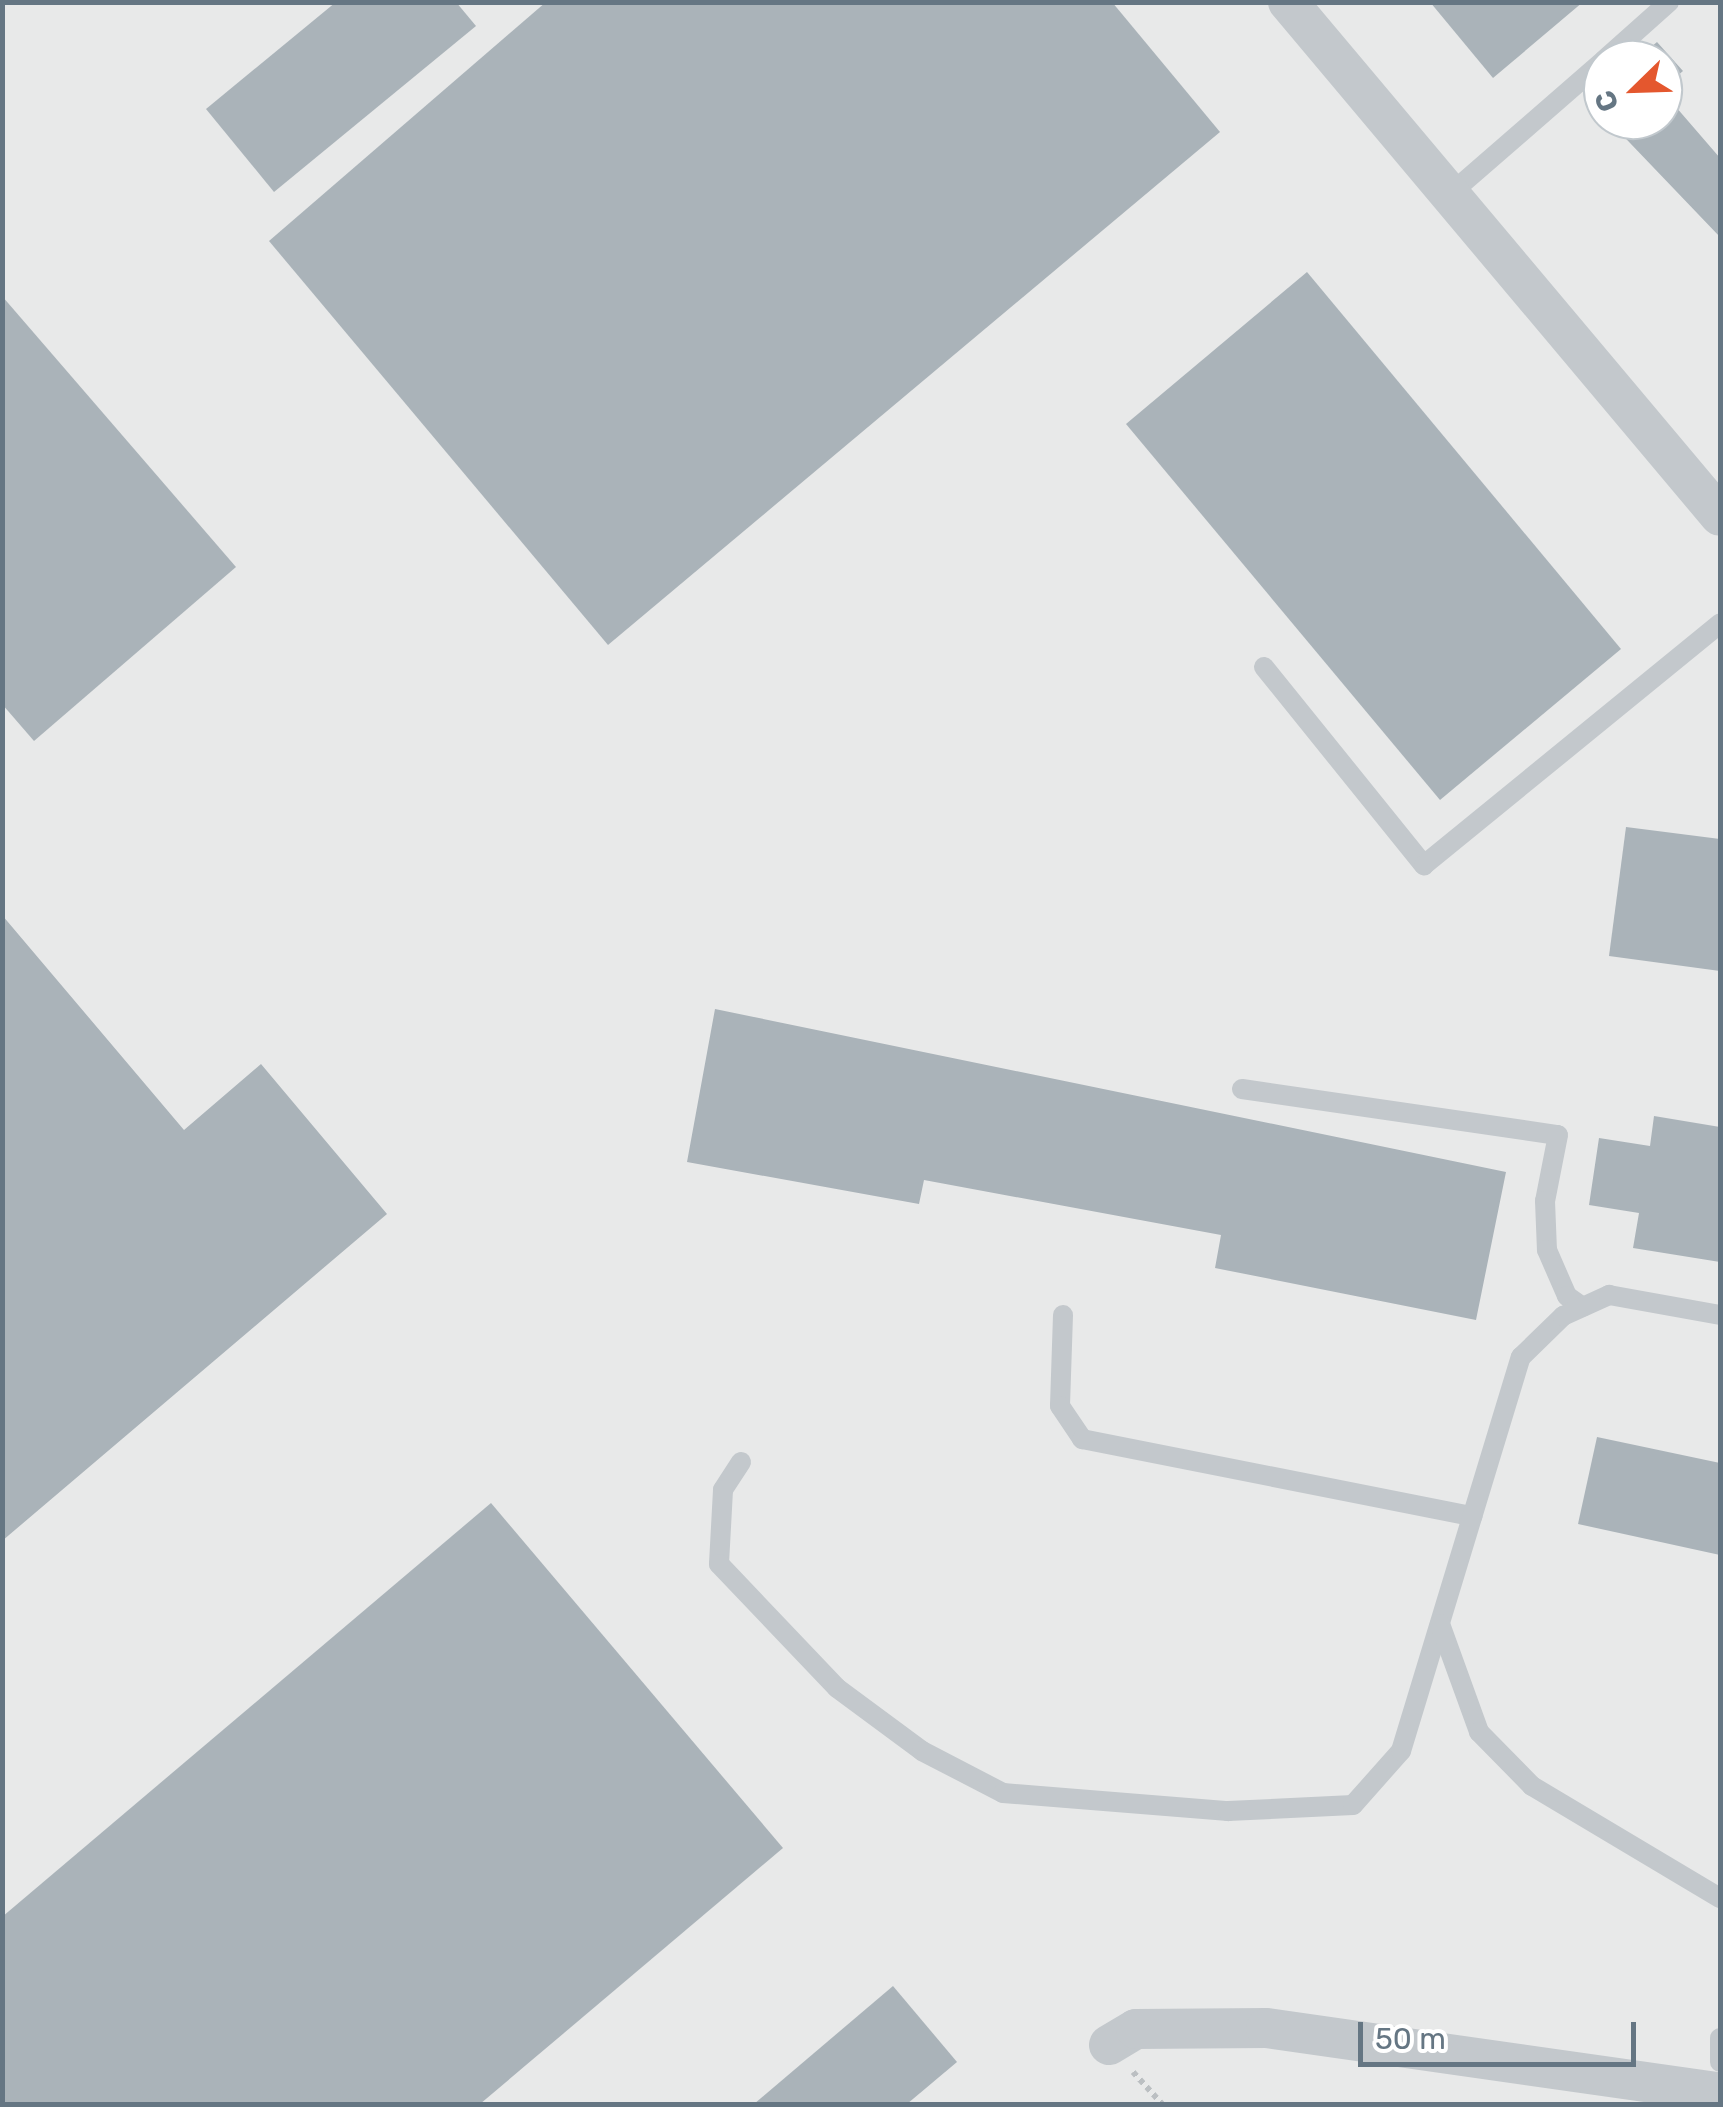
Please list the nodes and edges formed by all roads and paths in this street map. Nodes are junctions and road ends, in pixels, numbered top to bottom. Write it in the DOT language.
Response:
graph roads {
  1 [pos="1288,2"];
  2 [pos="1670,2"];
  3 [pos="1626,40"];
  4 [pos="1583,78"];
  5 [pos="1450,194"];
  6 [pos="1720,516"];
  7 [pos="1720,624"];
  8 [pos="1264,667"];
  9 [pos="1242,1088"];
  10 [pos="1584,1307"];
  11 [pos="1720,1314"];
  12 [pos="1063,1316"];
  13 [pos="741,1462"];
  14 [pos="1472,1516"];
  15 [pos="1440,1624"];
  16 [pos="1720,1898"];
  17 [pos="1720,2038"];
  18 [pos="1109,2045"];
  19 [pos="1720,2062"];
  20 [pos="1720,2093"];
  21 [pos="1666,2095"];
  1 -- 5 [label="street"];
  2 -- 3 [label="lane"];
  4 -- 5 [label="lane"];
  5 -- 6 [label="street"];
  7 -- 8 [label="lane"];
  9 -- 10 [label="lane"];
  10 -- 11 [label="lane"];
  10 -- 14 [label="lane"];
  12 -- 14 [label="lane"];
  13 -- 15 [label="lane"];
  14 -- 15 [label="lane"];
  15 -- 16 [label="lane"];
  17 -- 19 [label="lane"];
  18 -- 21 [label="street"];
  20 -- 21 [label="street"];
}
